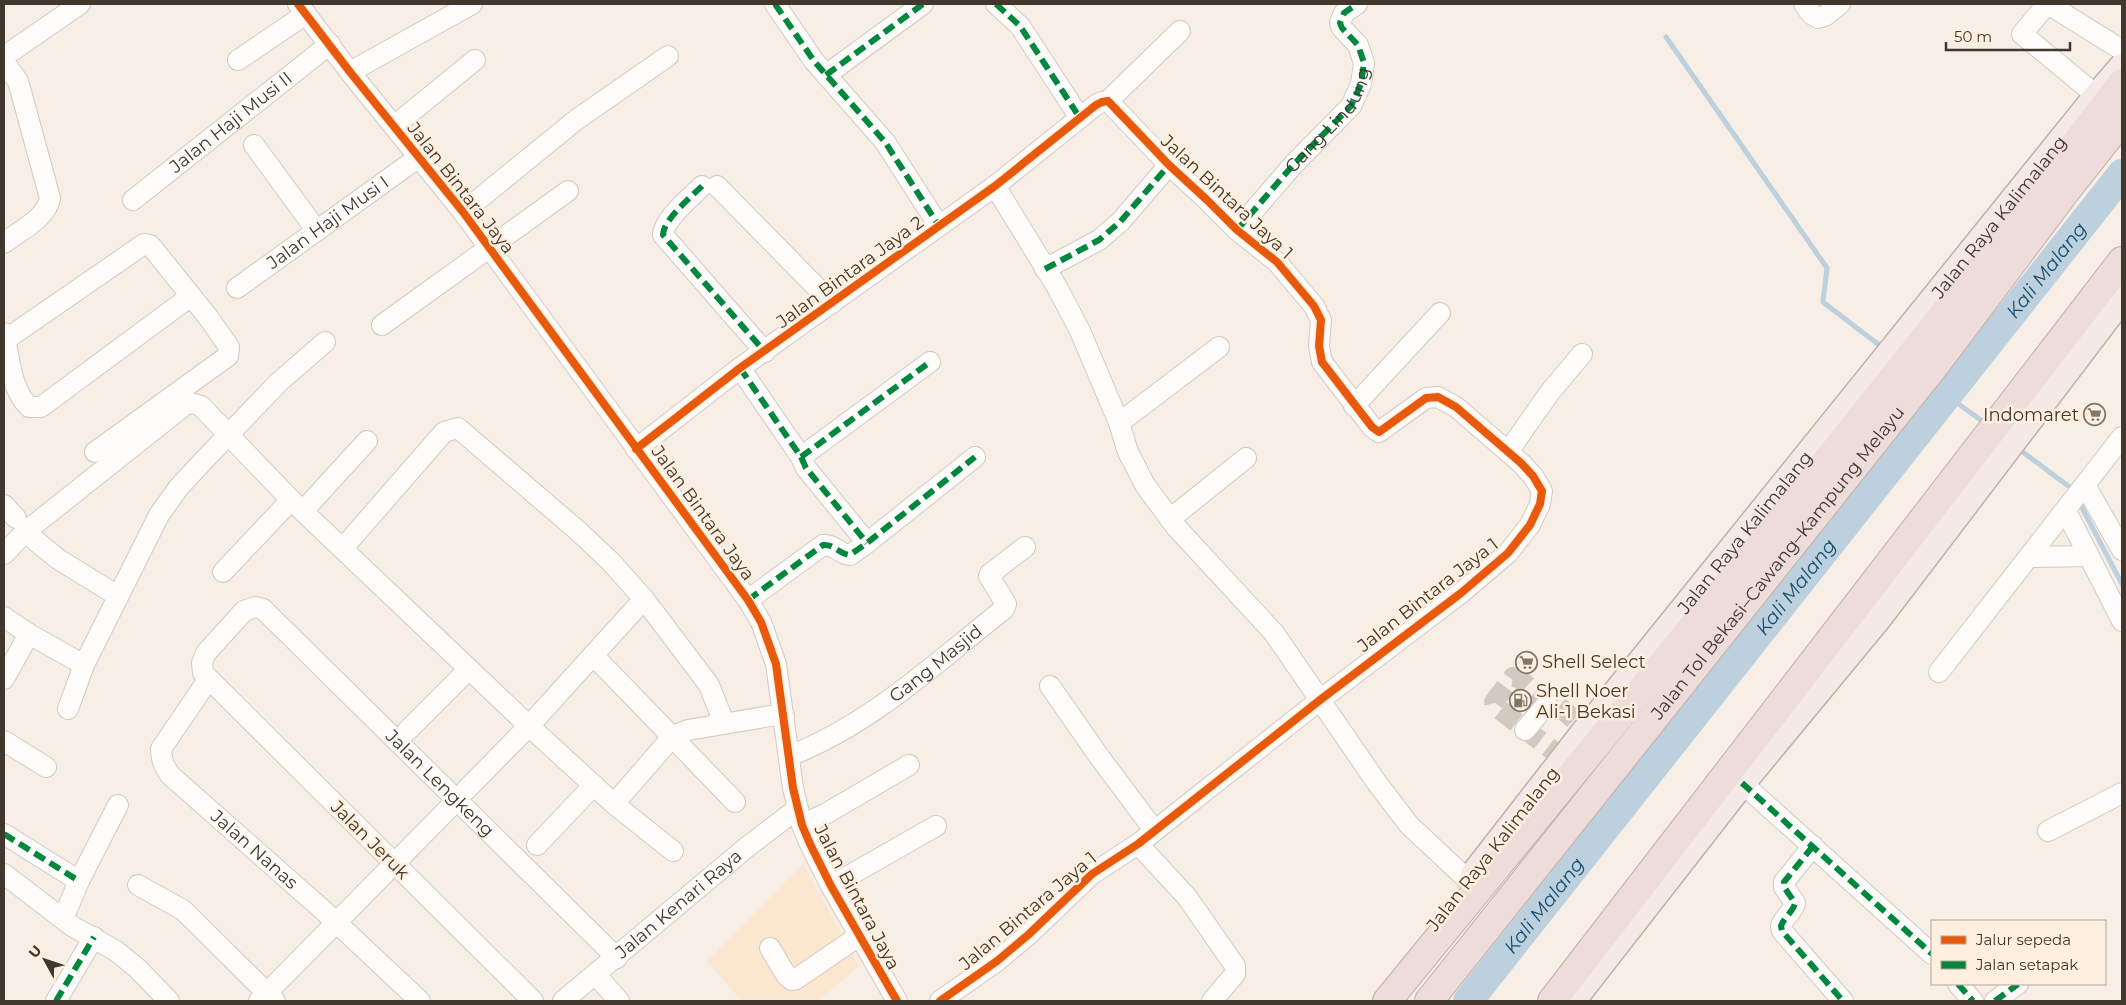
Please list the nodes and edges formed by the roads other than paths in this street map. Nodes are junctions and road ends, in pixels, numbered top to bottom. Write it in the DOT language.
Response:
graph roads {
  1 [pos="80,4"];
  2 [pos="472,4"];
  3 [pos="774,4"];
  4 [pos="924,4"];
  5 [pos="996,4"];
  6 [pos="1357,4"];
  7 [pos="1804,4"];
  8 [pos="1840,4"];
  9 [pos="2048,4"];
  10 [pos="302,9"];
  11 [pos="1180,31"];
  12 [pos="330,44"];
  13 [pos="2122,50"];
  14 [pos="668,56"];
  15 [pos="8,57"];
  16 [pos="238,60"];
  17 [pos="475,60"];
  18 [pos="2122,67"];
  19 [pos="350,72"];
  20 [pos="826,76"];
  21 [pos="2122,83"];
  22 [pos="2097,96"];
  23 [pos="1108,101"];
  24 [pos="1080,118"];
  25 [pos="2122,120"];
  26 [pos="394,126"];
  27 [pos="254,145"];
  28 [pos="419,157"];
  29 [pos="1169,165"];
  30 [pos="994,186"];
  31 [pos="568,191"];
  32 [pos="133,200"];
  33 [pos="463,212"];
  34 [pos="939,226"];
  35 [pos="1236,230"];
  36 [pos="317,231"];
  37 [pos="4,243"];
  38 [pos="490,248"];
  39 [pos="2122,261"];
  40 [pos="1045,268"];
  41 [pos="237,288"];
  42 [pos="191,296"];
  43 [pos="2122,298"];
  44 [pos="832,303"];
  45 [pos="1440,313"];
  46 [pos="382,326"];
  47 [pos="5,337"];
  48 [pos="325,342"];
  49 [pos="1219,347"];
  50 [pos="765,352"];
  51 [pos="1582,354"];
  52 [pos="930,362"];
  53 [pos="740,368"];
  54 [pos="1354,406"];
  55 [pos="1119,423"];
  56 [pos="229,435"];
  57 [pos="2122,437"];
  58 [pos="367,441"];
  59 [pos="636,449"];
  60 [pos="95,452"];
  61 [pos="1508,452"];
  62 [pos="2122,456"];
  63 [pos="801,457"];
  64 [pos="975,457"];
  65 [pos="1246,458"];
  66 [pos="2085,485"];
  67 [pos="297,505"];
  68 [pos="2066,511"];
  69 [pos="15,518"];
  70 [pos="1170,519"];
  71 [pos="867,543"];
  72 [pos="1025,546"];
  73 [pos="343,548"];
  74 [pos="2122,550"];
  75 [pos="4,554"];
  76 [pos="2089,556"];
  77 [pos="2030,557"];
  78 [pos="224,572"];
  79 [pos="118,596"];
  80 [pos="644,599"];
  81 [pos="748,600"];
  82 [pos="4,617"];
  83 [pos="2122,621"];
  84 [pos="29,634"];
  85 [pos="593,655"];
  86 [pos="84,665"];
  87 [pos="469,669"];
  88 [pos="1940,672"];
  89 [pos="4,679"];
  90 [pos="208,680"];
  91 [pos="1050,686"];
  92 [pos="1320,700"];
  93 [pos="1547,704"];
  94 [pos="68,708"];
  95 [pos="784,716"];
  96 [pos="724,723"];
  97 [pos="529,726"];
  98 [pos="1525,730"];
  99 [pos="407,731"];
  100 [pos="673,736"];
  101 [pos="4,740"];
  102 [pos="789,756"];
  103 [pos="909,765"];
  104 [pos="46,767"];
  105 [pos="1742,783"];
  106 [pos="594,785"];
  107 [pos="2122,792"];
  108 [pos="462,795"];
  109 [pos="735,802"];
  110 [pos="614,804"];
  111 [pos="118,805"];
  112 [pos="800,817"];
  113 [pos="936,826"];
  114 [pos="1154,830"];
  115 [pos="2048,831"];
  116 [pos="4,834"];
  117 [pos="537,844"];
  118 [pos="1138,844"];
  119 [pos="1813,846"];
  120 [pos="673,851"];
  121 [pos="394,864"];
  122 [pos="4,874"];
  123 [pos="79,881"];
  124 [pos="1469,881"];
  125 [pos="138,885"];
  126 [pos="831,886"];
  127 [pos="64,919"];
  128 [pos="336,923"];
  129 [pos="859,936"];
  130 [pos="94,937"];
  131 [pos="770,948"];
  132 [pos="1931,953"];
  133 [pos="617,958"];
  134 [pos="596,975"];
  135 [pos="1959,985"];
  136 [pos="2017,985"];
  137 [pos="267,999"];
  138 [pos="56,1001"];
  139 [pos="170,1001"];
  140 [pos="420,1001"];
  141 [pos="533,1001"];
  142 [pos="563,1001"];
  143 [pos="619,1001"];
  144 [pos="896,1001"];
  145 [pos="940,1001"];
  146 [pos="1212,1001"];
  147 [pos="1372,1001"];
  148 [pos="1387,1001"];
  149 [pos="1429,1001"];
  150 [pos="1552,1001"];
  151 [pos="1572,1001"];
  152 [pos="1843,1001"];
  153 [pos="1973,1001"];
  154 [pos="1995,1001"];
  1 -- 15 [label="street"];
  2 -- 19 [label="street"];
  3 -- 20 [label="street"];
  4 -- 20 [label="street"];
  5 -- 24 [label="street"];
  6 -- 35 [label="street, Gang Lindung"];
  7 -- 8 [label="street"];
  9 -- 13 [label="street"];
  9 -- 22 [label="street"];
  10 -- 12 [label="street, Jalan Bintara Jaya"];
  10 -- 16 [label="street"];
  11 -- 23 [label="street"];
  12 -- 19 [label="street, Jalan Bintara Jaya"];
  12 -- 32 [label="street, Jalan Haji Musi II"];
  14 -- 33 [label="street"];
  15 -- 37 [label="street"];
  17 -- 26 [label="street"];
  18 -- 22 [label="main road, Jalan Raya Kalimalang"];
  19 -- 26 [label="street, Jalan Bintara Jaya"];
  20 -- 34 [label="street"];
  21 -- 148 [label="highway"];
  22 -- 124 [label="main road, Jalan Raya Kalimalang"];
  23 -- 24 [label="street"];
  23 -- 29 [label="street, Jalan Bintara Jaya 1"];
  24 -- 30 [label="street, Jalan Bintara Jaya 2"];
  25 -- 149 [label="highway, Jalan Tol Bekasi–Cawang–Kampung Melayu"];
  26 -- 28 [label="street, Jalan Bintara Jaya"];
  27 -- 36 [label="street"];
  28 -- 33 [label="street, Jalan Bintara Jaya"];
  28 -- 36 [label="street, Jalan Haji Musi I"];
  29 -- 35 [label="street, Jalan Bintara Jaya 1"];
  29 -- 40 [label="street"];
  30 -- 34 [label="street, Jalan Bintara Jaya 2"];
  30 -- 40 [label="street"];
  31 -- 38 [label="street"];
  33 -- 38 [label="street, Jalan Bintara Jaya"];
  34 -- 44 [label="street, Jalan Bintara Jaya 2"];
  35 -- 54 [label="street, Jalan Bintara Jaya 1"];
  36 -- 41 [label="street, Jalan Haji Musi I"];
  38 -- 46 [label="street"];
  38 -- 59 [label="street, Jalan Bintara Jaya"];
  39 -- 150 [label="highway"];
  40 -- 55 [label="street"];
  42 -- 47 [label="street"];
  42 -- 47 [label="street"];
  42 -- 60 [label="street"];
  43 -- 105 [label="main road"];
  44 -- 50 [label="street, Jalan Bintara Jaya 2"];
  44 -- 50 [label="street"];
  45 -- 54 [label="street"];
  48 -- 56 [label="street"];
  49 -- 55 [label="street"];
  50 -- 53 [label="street, Jalan Bintara Jaya 2"];
  51 -- 61 [label="street"];
  52 -- 63 [label="street"];
  53 -- 59 [label="street, Jalan Bintara Jaya 2"];
  53 -- 63 [label="street"];
  54 -- 61 [label="street, Jalan Bintara Jaya 1"];
  55 -- 70 [label="street"];
  56 -- 67 [label="street"];
  56 -- 69 [label="street"];
  56 -- 79 [label="street"];
  57 -- 66 [label="street"];
  58 -- 67 [label="street"];
  59 -- 81 [label="street, Jalan Bintara Jaya"];
  61 -- 92 [label="street, Jalan Bintara Jaya 1"];
  62 -- 66 [label="street"];
  63 -- 71 [label="street"];
  64 -- 71 [label="street"];
  65 -- 70 [label="street"];
  66 -- 68 [label="street"];
  66 -- 74 [label="street"];
  67 -- 73 [label="street"];
  67 -- 78 [label="street"];
  68 -- 76 [label="street"];
  68 -- 77 [label="street"];
  69 -- 75 [label="street"];
  69 -- 79 [label="street"];
  70 -- 92 [label="street"];
  71 -- 81 [label="street"];
  72 -- 102 [label="street, Gang Masjid"];
  73 -- 80 [label="street"];
  73 -- 87 [label="street"];
  76 -- 77 [label="street"];
  76 -- 83 [label="street"];
  77 -- 88 [label="street"];
  79 -- 86 [label="street"];
  80 -- 85 [label="street"];
  80 -- 96 [label="street"];
  81 -- 95 [label="street, Jalan Bintara Jaya"];
  82 -- 84 [label="street"];
  84 -- 86 [label="street"];
  84 -- 89 [label="street"];
  85 -- 97 [label="street"];
  85 -- 100 [label="street"];
  86 -- 94 [label="street"];
  87 -- 97 [label="street"];
  87 -- 99 [label="street"];
  90 -- 108 [label="street, Jalan Lengkeng"];
  90 -- 121 [label="street, Jalan Jeruk"];
  90 -- 128 [label="street, Jalan Nanas"];
  91 -- 114 [label="street"];
  92 -- 114 [label="street, Jalan Bintara Jaya 1"];
  92 -- 124 [label="street"];
  93 -- 98 [label="street"];
  95 -- 96 [label="street"];
  95 -- 102 [label="street, Jalan Bintara Jaya"];
  96 -- 100 [label="street"];
  97 -- 106 [label="street"];
  97 -- 108 [label="street"];
  100 -- 109 [label="street"];
  100 -- 110 [label="street"];
  101 -- 104 [label="street"];
  102 -- 112 [label="street, Jalan Bintara Jaya"];
  103 -- 112 [label="street, Jalan Kenari Raya"];
  105 -- 119 [label="street"];
  105 -- 151 [label="main road"];
  106 -- 110 [label="street"];
  106 -- 117 [label="street"];
  107 -- 115 [label="street"];
  108 -- 121 [label="street"];
  108 -- 133 [label="street, Jalan Lengkeng"];
  110 -- 120 [label="street"];
  111 -- 123 [label="street"];
  112 -- 126 [label="street, Jalan Bintara Jaya"];
  112 -- 133 [label="street, Jalan Kenari Raya"];
  113 -- 126 [label="street"];
  114 -- 118 [label="street, Jalan Bintara Jaya 1"];
  116 -- 123 [label="street"];
  118 -- 145 [label="street, Jalan Bintara Jaya 1"];
  118 -- 146 [label="street"];
  119 -- 132 [label="street"];
  119 -- 152 [label="street"];
  121 -- 128 [label="street"];
  121 -- 141 [label="street, Jalan Jeruk"];
  122 -- 127 [label="street"];
  123 -- 127 [label="street"];
  124 -- 147 [label="main road, Jalan Raya Kalimalang"];
  125 -- 137 [label="street"];
  126 -- 129 [label="street, Jalan Bintara Jaya"];
  127 -- 130 [label="street"];
  128 -- 137 [label="street"];
  128 -- 140 [label="street, Jalan Nanas"];
  129 -- 131 [label="street"];
  129 -- 144 [label="street, Jalan Bintara Jaya"];
  130 -- 138 [label="street"];
  130 -- 139 [label="street"];
  133 -- 134 [label="street, Jalan Kenari Raya"];
  134 -- 142 [label="street, Jalan Kenari Raya"];
  134 -- 143 [label="street"];
  135 -- 153 [label="street"];
  136 -- 154 [label="street"];
}
